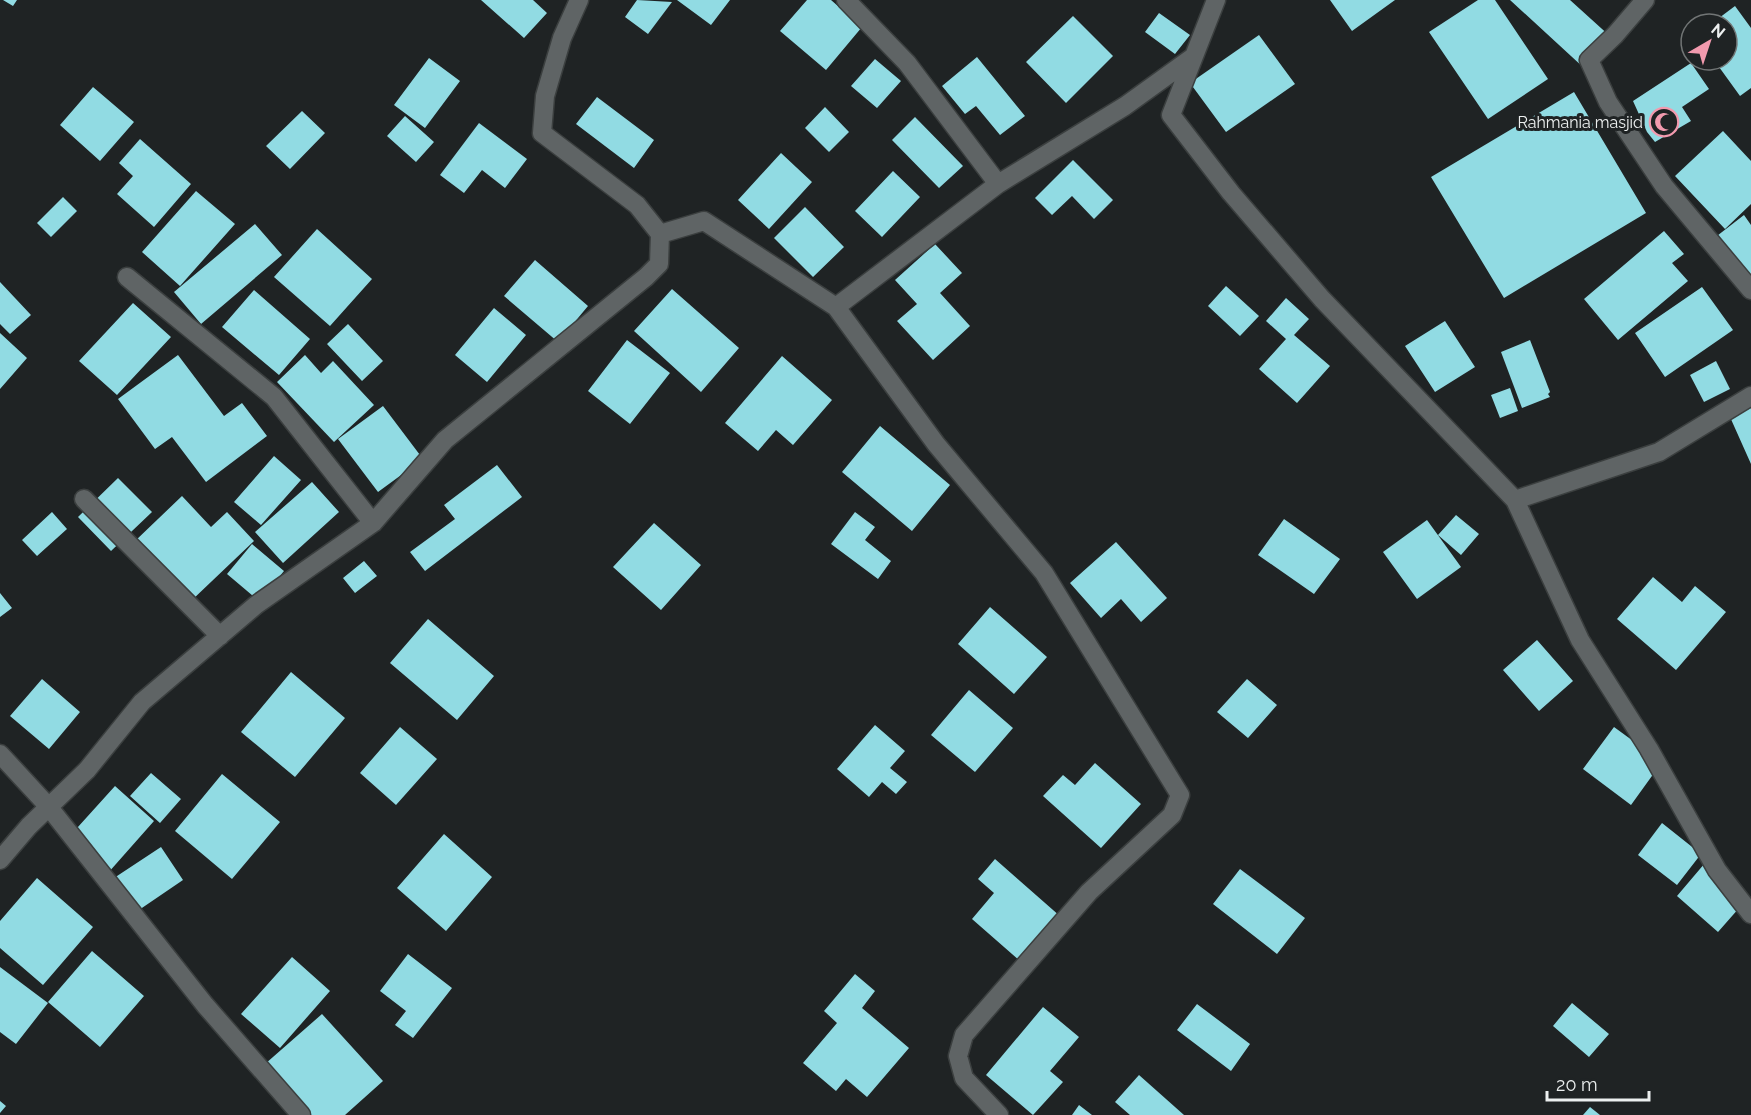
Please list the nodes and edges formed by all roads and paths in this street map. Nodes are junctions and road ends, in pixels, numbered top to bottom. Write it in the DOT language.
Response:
graph roads {
  1 [pos="579,0"];
  2 [pos="846,0"];
  3 [pos="1216,0"];
  4 [pos="1645,0"];
  5 [pos="1193,57"];
  6 [pos="998,184"];
  7 [pos="660,234"];
  8 [pos="127,277"];
  9 [pos="1751,290"];
  10 [pos="836,308"];
  11 [pos="1751,396"];
  12 [pos="84,499"];
  13 [pos="1515,500"];
  14 [pos="373,523"];
  15 [pos="219,636"];
  16 [pos="0,754"];
  17 [pos="48,806"];
  18 [pos="0,860"];
  19 [pos="1751,914"];
  20 [pos="301,1115"];
  21 [pos="999,1115"];
  1 -- 7 [label="street"];
  2 -- 6 [label="street"];
  3 -- 5 [label="street"];
  4 -- 9 [label="street"];
  5 -- 6 [label="street"];
  5 -- 13 [label="street"];
  6 -- 10 [label="street"];
  7 -- 10 [label="street"];
  7 -- 14 [label="street"];
  8 -- 14 [label="street"];
  10 -- 21 [label="street"];
  11 -- 13 [label="street"];
  12 -- 15 [label="street"];
  13 -- 19 [label="street"];
  14 -- 15 [label="street"];
  15 -- 17 [label="street"];
  16 -- 17 [label="street"];
  17 -- 18 [label="street"];
  17 -- 20 [label="street"];
}
